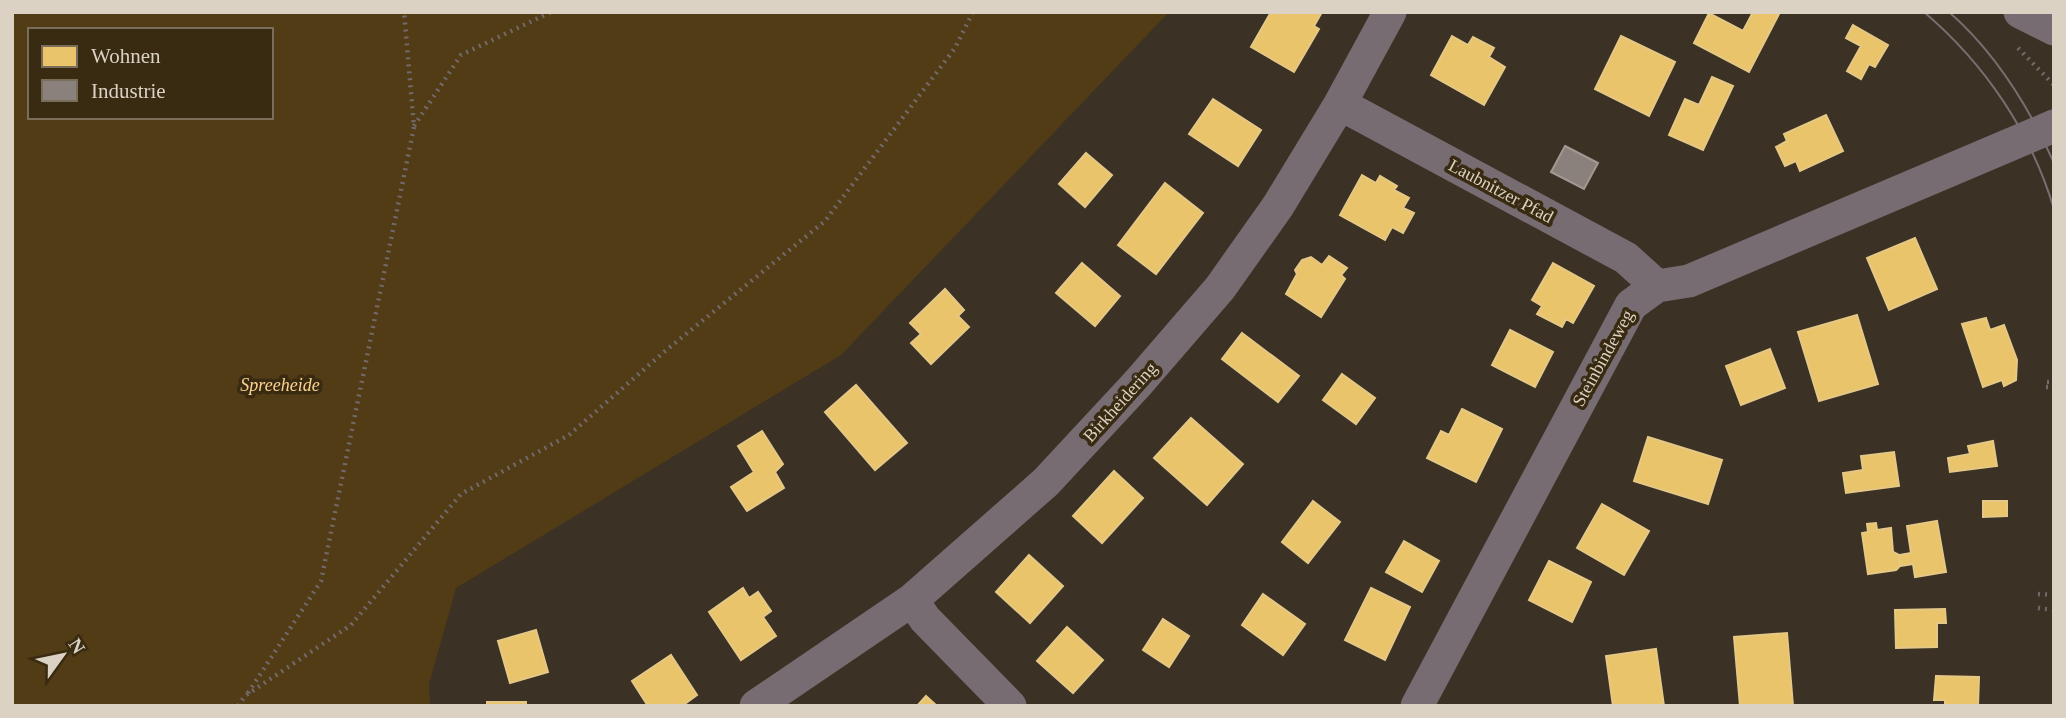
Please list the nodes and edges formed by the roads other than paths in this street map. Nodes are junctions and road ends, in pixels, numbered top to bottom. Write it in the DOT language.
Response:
graph roads {
  1 [pos="1390,12"];
  2 [pos="2020,12"];
  3 [pos="2054,29"];
  4 [pos="1340,104"];
  5 [pos="2054,126"];
  6 [pos="1657,286"];
  7 [pos="912,600"];
  8 [pos="756,706"];
  9 [pos="1010,706"];
  10 [pos="1417,706"];
  1 -- 4 [label="street, Birkheidering"];
  2 -- 3 [label="street"];
  4 -- 6 [label="street, Laubnitzer Pfad"];
  4 -- 7 [label="street, Birkheidering"];
  5 -- 6 [label="street, Steinbindeweg"];
  6 -- 10 [label="street, Steinbindeweg"];
  7 -- 8 [label="street, Birkheidering"];
  7 -- 9 [label="street"];
}
